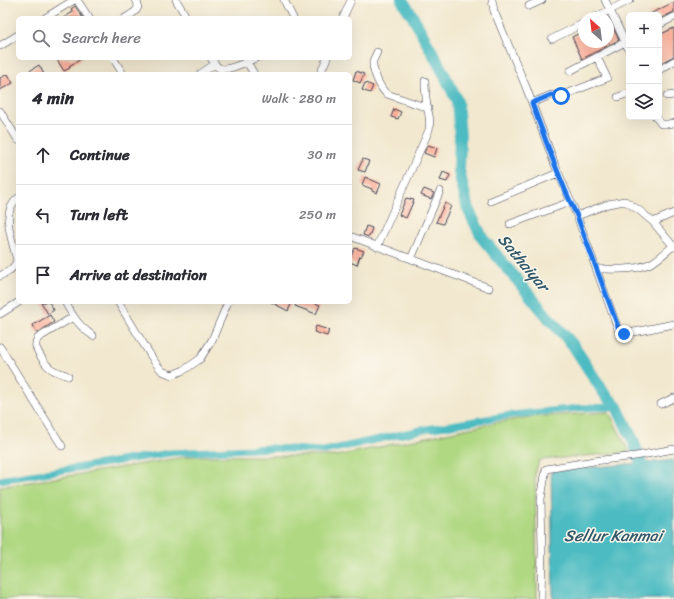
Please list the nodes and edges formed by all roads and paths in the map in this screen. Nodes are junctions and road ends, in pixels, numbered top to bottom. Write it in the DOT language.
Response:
graph roads {
  1 [pos="74,0"];
  2 [pos="77,0"];
  3 [pos="136,0"];
  4 [pos="176,0"];
  5 [pos="284,0"];
  6 [pos="350,0"];
  7 [pos="492,0"];
  8 [pos="542,0"];
  9 [pos="605,0"];
  10 [pos="630,0"];
  11 [pos="530,6"];
  12 [pos="610,10"];
  13 [pos="606,12"];
  14 [pos="48,16"];
  15 [pos="87,16"];
  16 [pos="128,16"];
  17 [pos="186,16"];
  18 [pos="292,16"];
  19 [pos="344,16"];
  20 [pos="674,17"];
  21 [pos="662,23"];
  22 [pos="578,26"];
  23 [pos="16,36"];
  24 [pos="552,39"];
  25 [pos="626,39"];
  26 [pos="626,42"];
  27 [pos="0,46"];
  28 [pos="377,52"];
  29 [pos="597,57"];
  30 [pos="114,60"];
  31 [pos="252,60"];
  32 [pos="326,60"];
  33 [pos="213,61"];
  34 [pos="674,61"];
  35 [pos="247,62"];
  36 [pos="662,68"];
  37 [pos="570,71"];
  38 [pos="122,72"];
  39 [pos="202,72"];
  40 [pos="253,72"];
  41 [pos="321,72"];
  42 [pos="425,81"];
  43 [pos="626,94"];
  44 [pos="618,97"];
  45 [pos="532,103"];
  46 [pos="428,108"];
  47 [pos="0,111"];
  48 [pos="659,120"];
  49 [pos="674,123"];
  50 [pos="16,137"];
  51 [pos="558,174"];
  52 [pos="440,191"];
  53 [pos="16,199"];
  54 [pos="492,201"];
  55 [pos="570,202"];
  56 [pos="674,214"];
  57 [pos="577,216"];
  58 [pos="653,222"];
  59 [pos="510,224"];
  60 [pos="352,237"];
  61 [pos="674,246"];
  62 [pos="377,247"];
  63 [pos="16,258"];
  64 [pos="411,259"];
  65 [pos="16,264"];
  66 [pos="597,269"];
  67 [pos="0,276"];
  68 [pos="489,288"];
  69 [pos="17,304"];
  70 [pos="66,304"];
  71 [pos="119,304"];
  72 [pos="227,304"];
  73 [pos="0,314"];
  74 [pos="73,317"];
  75 [pos="674,324"];
  76 [pos="93,336"];
  77 [pos="0,347"];
  78 [pos="68,376"];
  79 [pos="674,398"];
  80 [pos="661,404"];
  81 [pos="62,446"];
  82 [pos="674,449"];
  83 [pos="541,599"];
  1 -- 14 [label="street"];
  2 -- 15 [label="street"];
  3 -- 16 [label="street"];
  4 -- 17 [label="street"];
  5 -- 18 [label="street"];
  6 -- 19 [label="street"];
  7 -- 45 [label="street"];
  8 -- 11 [label="street"];
  9 -- 12 [label="street"];
  10 -- 12 [label="street"];
  12 -- 13 [label="street"];
  12 -- 25 [label="street"];
  20 -- 21 [label="street"];
  22 -- 24 [label="street"];
  23 -- 27 [label="street"];
  26 -- 29 [label="street"];
  28 -- 46 [label="street"];
  29 -- 37 [label="street"];
  29 -- 45 [label="street"];
  30 -- 38 [label="street"];
  31 -- 35 [label="street"];
  32 -- 41 [label="street"];
  33 -- 35 [label="street"];
  33 -- 39 [label="street"];
  34 -- 36 [label="street"];
  35 -- 40 [label="street"];
  42 -- 46 [label="street"];
  43 -- 44 [label="street"];
  45 -- 51 [label="street"];
  46 -- 62 [label="street"];
  47 -- 50 [label="street"];
  48 -- 49 [label="street"];
  51 -- 54 [label="street"];
  51 -- 55 [label="street"];
  52 -- 64 [label="street"];
  53 -- 63 [label="street"];
  55 -- 57 [label="street"];
  55 -- 59 [label="street"];
  56 -- 58 [label="street"];
  57 -- 58 [label="street"];
  57 -- 66 [label="street"];
  58 -- 61 [label="street"];
  60 -- 62 [label="street"];
  61 -- 66 [label="street"];
  62 -- 64 [label="street"];
  64 -- 68 [label="street"];
  65 -- 67 [label="street"];
  66 -- 75 [label="street"];
  69 -- 73 [label="street"];
  70 -- 74 [label="street"];
  71 -- 72 [label="street"];
  74 -- 76 [label="street"];
  74 -- 78 [label="street"];
  77 -- 81 [label="street"];
  79 -- 80 [label="street"];
  82 -- 83 [label="street"];
}
